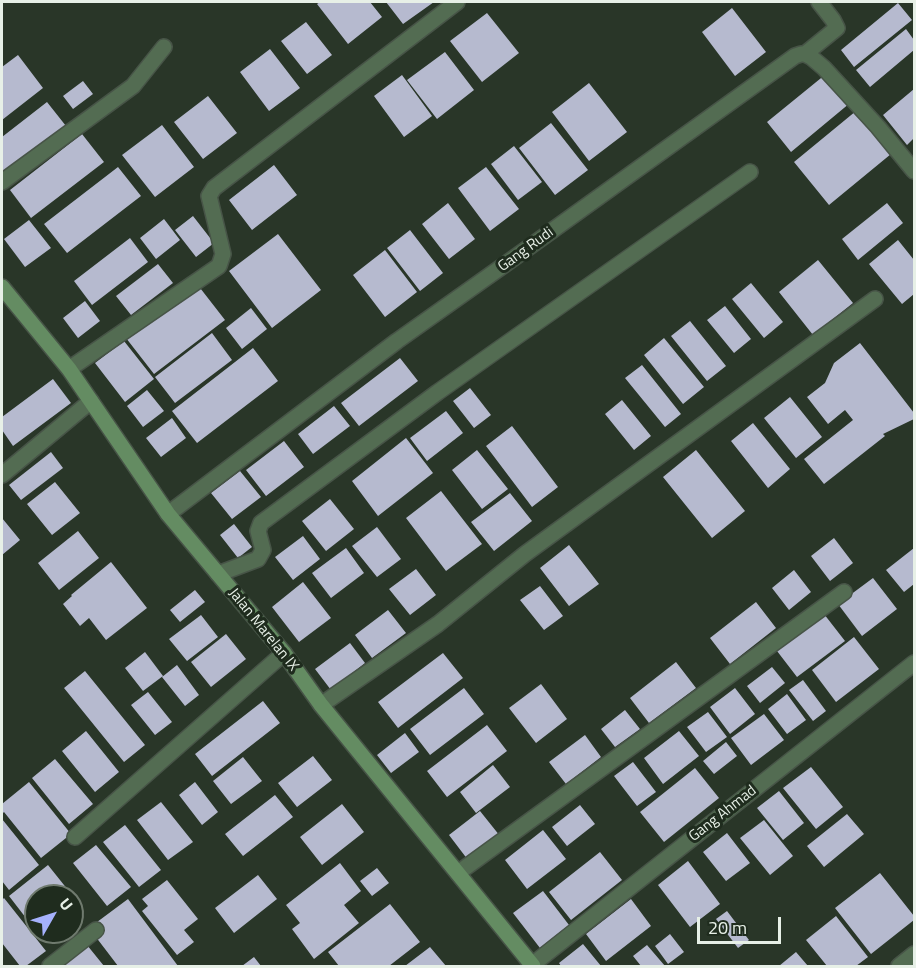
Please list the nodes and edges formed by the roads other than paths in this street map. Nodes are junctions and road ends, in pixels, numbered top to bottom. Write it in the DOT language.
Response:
graph roads {
  1 [pos="457,2"];
  2 [pos="819,2"];
  3 [pos="164,47"];
  4 [pos="805,54"];
  5 [pos="915,171"];
  6 [pos="750,172"];
  7 [pos="2,182"];
  8 [pos="2,287"];
  9 [pos="875,299"];
  10 [pos="69,369"];
  11 [pos="91,401"];
  12 [pos="2,475"];
  13 [pos="168,513"];
  14 [pos="218,574"];
  15 [pos="844,592"];
  16 [pos="284,653"];
  17 [pos="915,663"];
  18 [pos="321,705"];
  19 [pos="75,837"];
  20 [pos="458,873"];
  21 [pos="96,930"];
  22 [pos="915,954"];
  23 [pos="50,966"];
  24 [pos="533,966"];
  25 [pos="899,966"];
  1 -- 10 [label="street"];
  2 -- 4 [label="street, Gang Rudi"];
  3 -- 7 [label="street"];
  4 -- 5 [label="street"];
  4 -- 13 [label="street, Gang Rudi"];
  6 -- 14 [label="street"];
  8 -- 10 [label="main road, Jalan Marelan IX"];
  9 -- 18 [label="street"];
  10 -- 11 [label="main road, Jalan Marelan IX"];
  11 -- 12 [label="street"];
  11 -- 13 [label="main road, Jalan Marelan IX"];
  13 -- 14 [label="main road, Jalan Marelan IX"];
  14 -- 16 [label="main road, Jalan Marelan IX"];
  15 -- 20 [label="street"];
  16 -- 18 [label="main road, Jalan Marelan IX"];
  16 -- 19 [label="street"];
  17 -- 24 [label="street, Gang Ahmad"];
  18 -- 20 [label="main road, Jalan Marelan IX"];
  20 -- 24 [label="main road, Jalan Marelan IX"];
  21 -- 23 [label="street"];
  22 -- 25 [label="street"];
}
